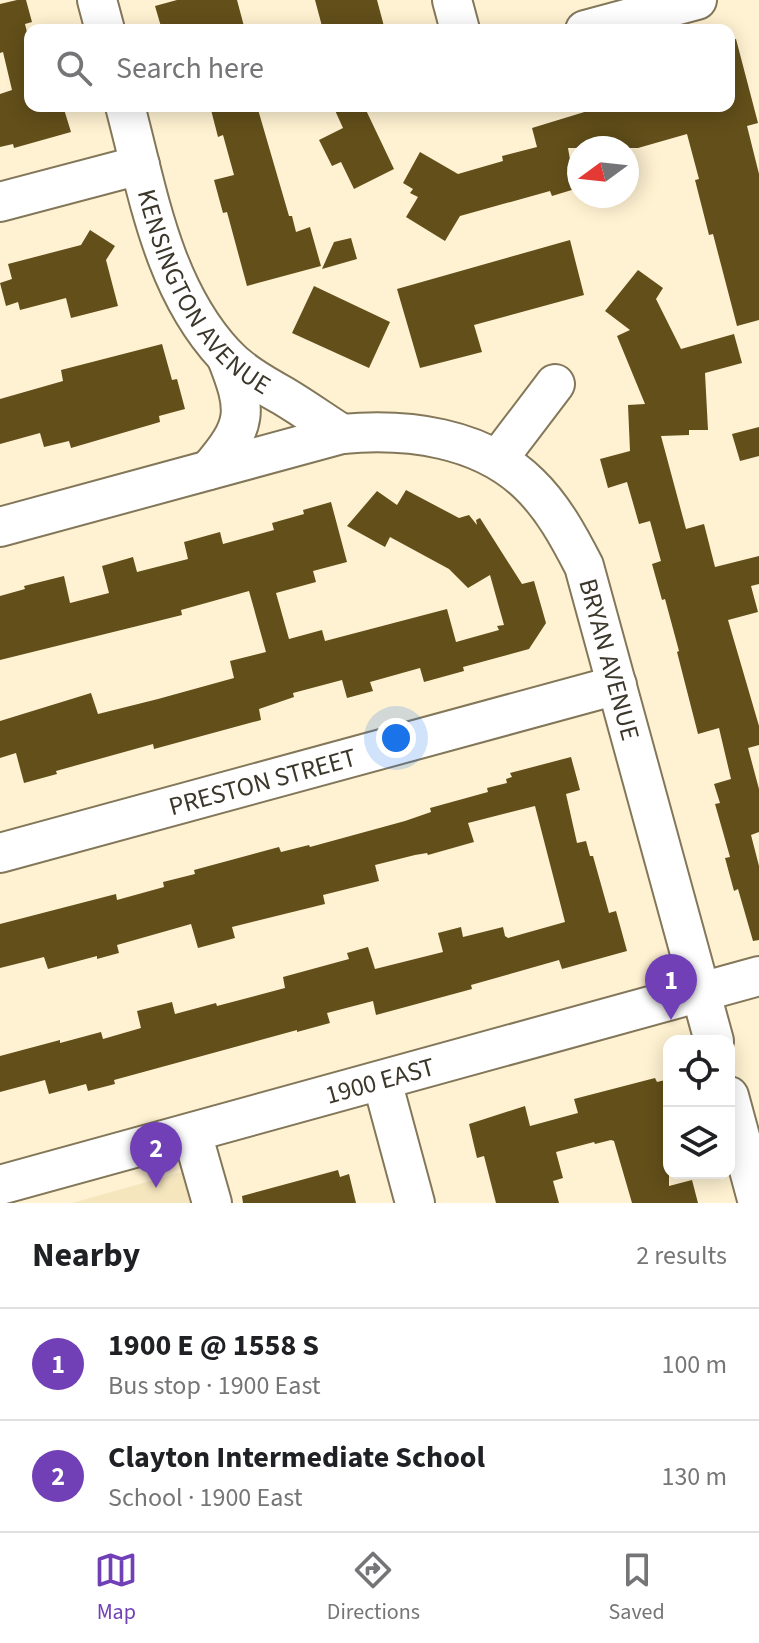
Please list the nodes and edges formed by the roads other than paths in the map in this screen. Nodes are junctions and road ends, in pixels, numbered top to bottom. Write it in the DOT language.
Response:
graph roads {
  1 [pos="97,0"];
  2 [pos="452,0"];
  3 [pos="697,0"];
  4 [pos="103,24"];
  5 [pos="458,24"];
  6 [pos="607,24"];
  7 [pos="127,112"];
  8 [pos="140,165"];
  9 [pos="0,202"];
  10 [pos="226,356"];
  11 [pos="555,384"];
  12 [pos="342,434"];
  13 [pos="498,459"];
  14 [pos="209,470"];
  15 [pos="0,527"];
  16 [pos="617,685"];
  17 [pos="0,853"];
  18 [pos="759,976"];
  19 [pos="700,992"];
  20 [pos="712,1035"];
  21 [pos="382,1081"];
  22 [pos="732,1107"];
  23 [pos="192,1133"];
  24 [pos="0,1185"];
  25 [pos="212,1203"];
  26 [pos="415,1203"];
  27 [pos="758,1203"];
  1 -- 4 [label="street"];
  2 -- 5 [label="street"];
  3 -- 6 [label="street"];
  7 -- 8 [label="street, KENSINGTON AVENUE"];
  8 -- 9 [label="street"];
  8 -- 10 [label="street, KENSINGTON AVENUE"];
  10 -- 12 [label="street, KENSINGTON AVENUE"];
  10 -- 14 [label="street"];
  11 -- 13 [label="street"];
  12 -- 13 [label="street, BRYAN AVENUE"];
  12 -- 14 [label="street, BRYAN AVENUE"];
  13 -- 16 [label="street, BRYAN AVENUE"];
  14 -- 15 [label="street, BRYAN AVENUE"];
  16 -- 17 [label="street, PRESTON STREET"];
  16 -- 19 [label="street, BRYAN AVENUE"];
  18 -- 19 [label="street, 1900 EAST"];
  19 -- 20 [label="street, BRYAN AVENUE"];
  19 -- 21 [label="street, 1900 EAST"];
  21 -- 23 [label="street, 1900 EAST"];
  21 -- 26 [label="street"];
  22 -- 27 [label="street"];
  23 -- 24 [label="street, 1900 EAST"];
  23 -- 25 [label="street"];
}
